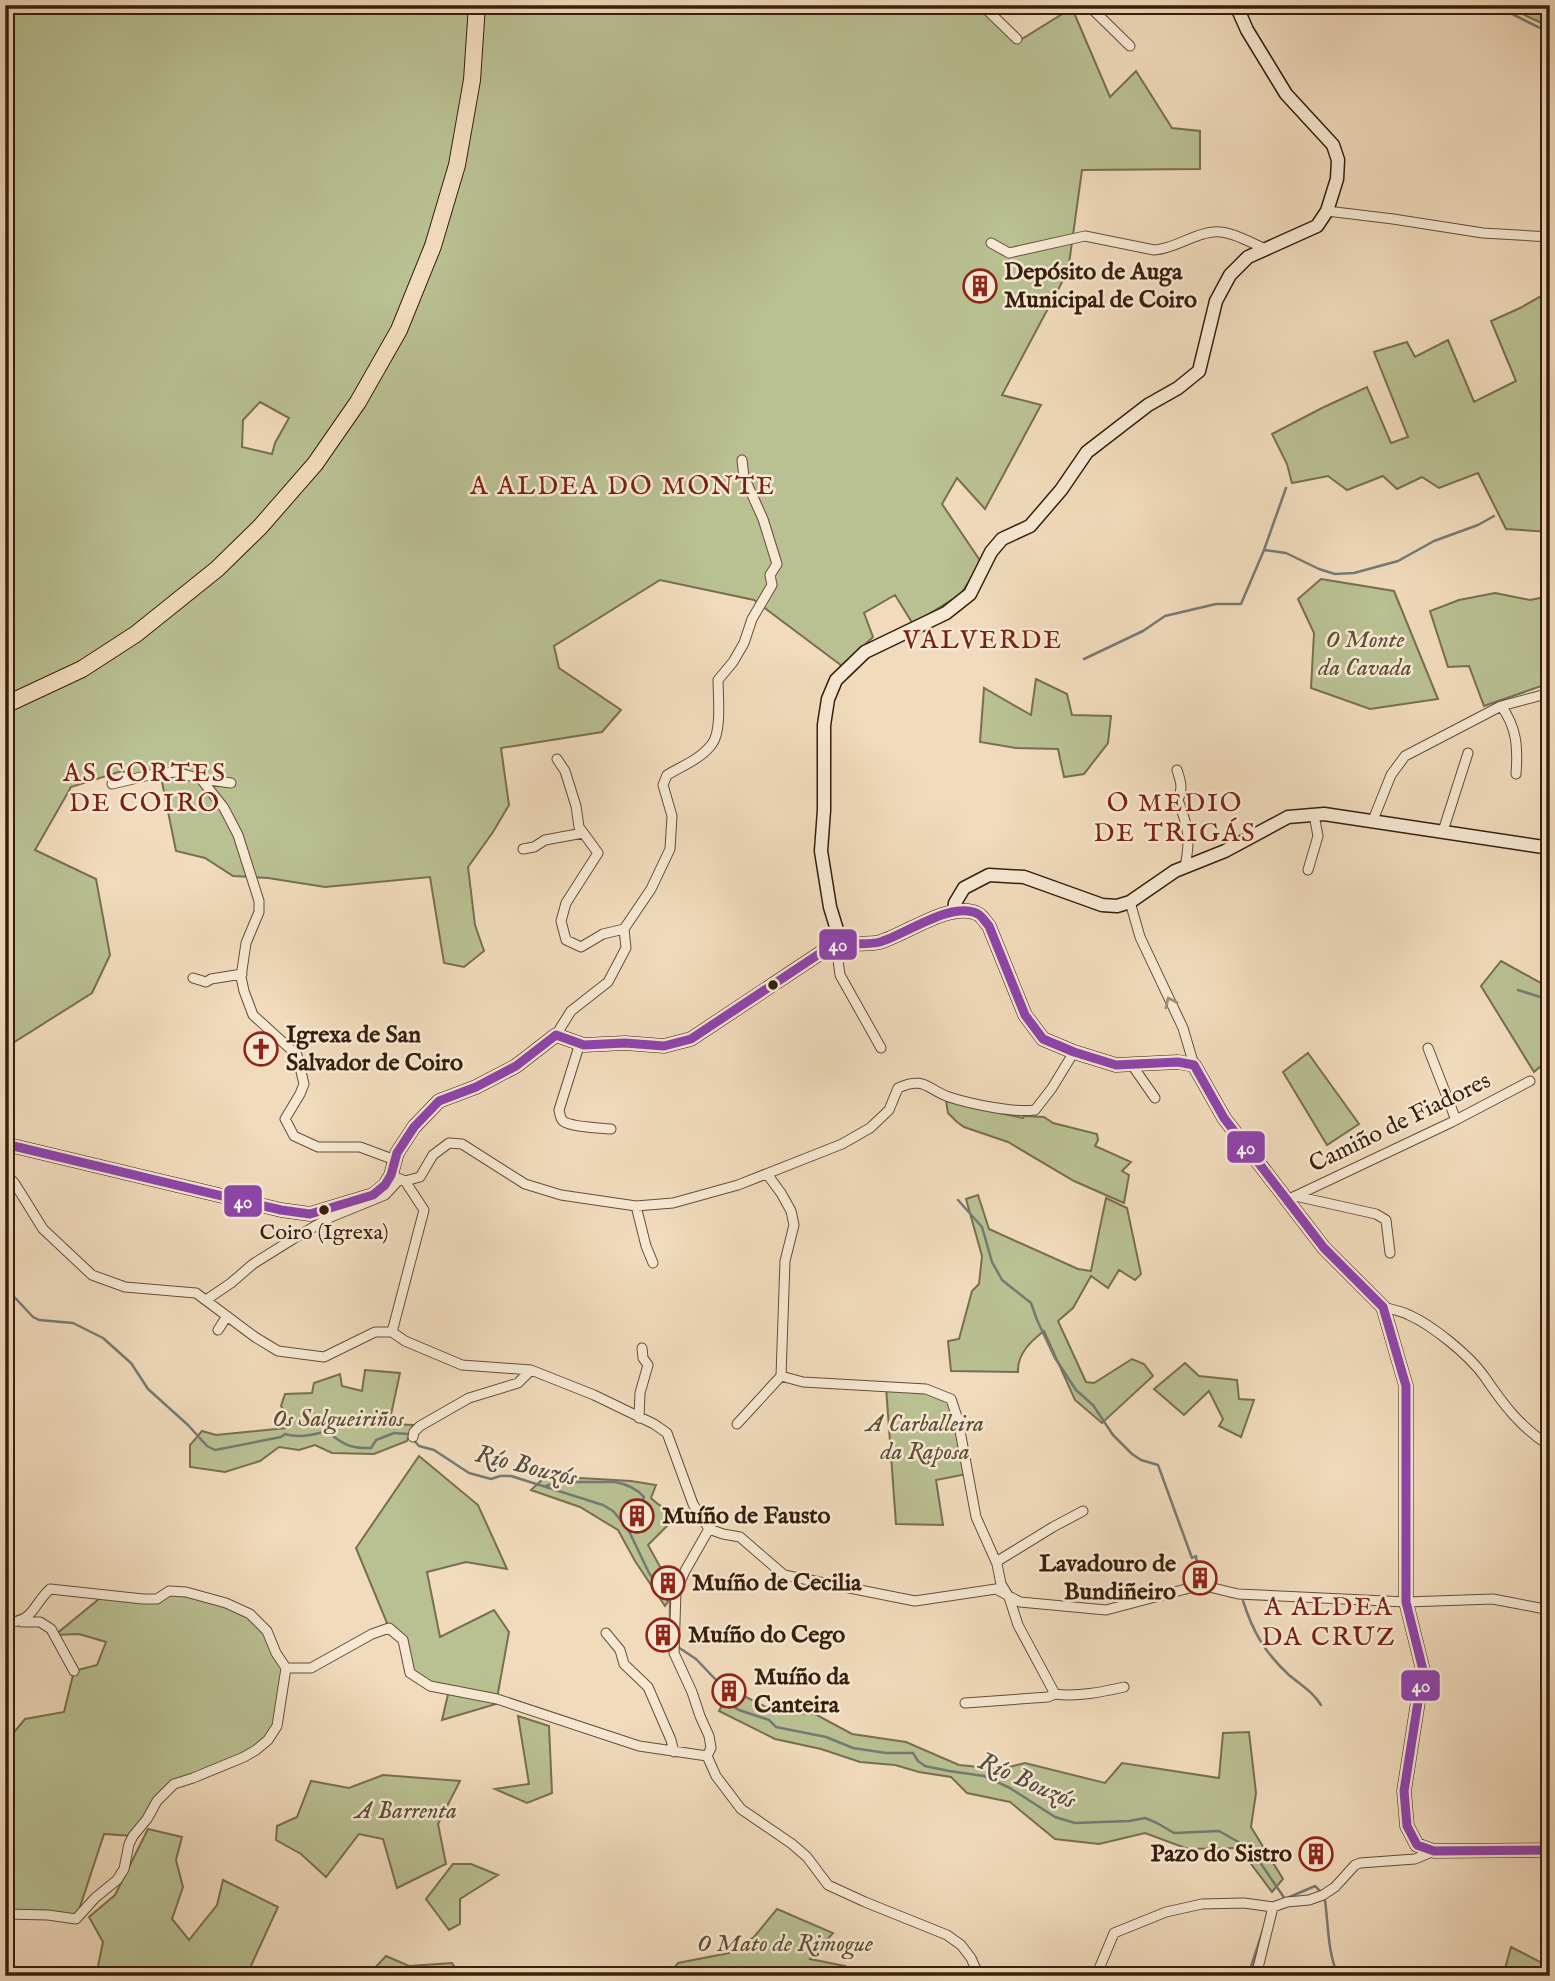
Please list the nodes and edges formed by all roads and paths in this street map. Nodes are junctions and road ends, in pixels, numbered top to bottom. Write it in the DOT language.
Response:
graph roads {
  1 [pos="477,5"];
  2 [pos="982,5"];
  3 [pos="1088,5"];
  4 [pos="1236,5"];
  5 [pos="1017,39"];
  6 [pos="1130,46"];
  7 [pos="1327,211"];
  8 [pos="1550,237"];
  9 [pos="991,243"];
  10 [pos="1266,249"];
  11 [pos="743,460"];
  12 [pos="1550,693"];
  13 [pos="5,705"];
  14 [pos="1501,706"];
  15 [pos="1468,753"];
  16 [pos="557,759"];
  17 [pos="1177,770"];
  18 [pos="1516,774"];
  19 [pos="201,779"];
  20 [pos="231,783"];
  21 [pos="111,784"];
  22 [pos="1314,815"];
  23 [pos="1373,820"];
  24 [pos="1443,831"];
  25 [pos="583,833"];
  26 [pos="1550,848"];
  27 [pos="523,849"];
  28 [pos="1185,867"];
  29 [pos="1308,870"];
  30 [pos="1130,902"];
  31 [pos="954,912"];
  32 [pos="624,929"];
  33 [pos="839,944"];
  34 [pos="242,974"];
  35 [pos="193,978"];
  36 [pos="556,1035"];
  37 [pos="580,1042"];
  38 [pos="881,1048"];
  39 [pos="1428,1048"];
  40 [pos="1074,1052"];
  41 [pos="1132,1065"];
  42 [pos="1194,1065"];
  43 [pos="1530,1081"];
  44 [pos="1156,1098"];
  45 [pos="1456,1120"];
  46 [pos="611,1129"];
  47 [pos="5,1144"];
  48 [pos="395,1160"];
  49 [pos="5,1172"];
  50 [pos="766,1174"];
  51 [pos="398,1178"];
  52 [pos="1291,1198"];
  53 [pos="636,1206"];
  54 [pos="1391,1253"];
  55 [pos="653,1263"];
  56 [pos="206,1300"];
  57 [pos="1383,1307"];
  58 [pos="227,1316"];
  59 [pos="218,1329"];
  60 [pos="392,1332"];
  61 [pos="642,1348"];
  62 [pos="531,1370"];
  63 [pos="781,1377"];
  64 [pos="639,1419"];
  65 [pos="737,1424"];
  66 [pos="413,1437"];
  67 [pos="1550,1446"];
  68 [pos="1083,1511"];
  69 [pos="709,1529"];
  70 [pos="996,1562"];
  71 [pos="1009,1597"];
  72 [pos="1406,1602"];
  73 [pos="1550,1610"];
  74 [pos="20,1622"];
  75 [pos="5,1623"];
  76 [pos="606,1633"];
  77 [pos="286,1668"];
  78 [pos="74,1671"];
  79 [pos="1124,1687"];
  80 [pos="1055,1694"];
  81 [pos="965,1703"];
  82 [pos="674,1752"];
  83 [pos="707,1756"];
  84 [pos="1550,1850"];
  85 [pos="1434,1851"];
  86 [pos="1273,1907"];
  87 [pos="5,1914"];
  88 [pos="979,1976"];
  89 [pos="1096,1976"];
  90 [pos="1256,1976"];
  1 -- 13 [label="highway"];
  2 -- 5 [label="street"];
  3 -- 6 [label="street"];
  4 -- 7 [label="street"];
  7 -- 8 [label="street"];
  7 -- 10 [label="street"];
  9 -- 10 [label="street"];
  10 -- 33 [label="street"];
  11 -- 32 [label="street"];
  12 -- 14 [label="street"];
  14 -- 18 [label="street"];
  14 -- 23 [label="street"];
  15 -- 24 [label="street"];
  16 -- 25 [label="street"];
  17 -- 28 [label="street"];
  19 -- 20 [label="street"];
  19 -- 21 [label="street"];
  19 -- 34 [label="street"];
  22 -- 23 [label="street"];
  22 -- 28 [label="street"];
  22 -- 29 [label="street"];
  23 -- 24 [label="street"];
  24 -- 26 [label="street"];
  25 -- 27 [label="street"];
  25 -- 32 [label="street"];
  28 -- 30 [label="street"];
  30 -- 31 [label="street"];
  42 -- 30 [label="street, one-way"];
  31 -- 33 [label="street"];
  31 -- 40 [label="street"];
  32 -- 36 [label="street"];
  33 -- 37 [label="street"];
  33 -- 38 [label="street"];
  34 -- 35 [label="street"];
  34 -- 48 [label="street"];
  36 -- 37 [label="street"];
  36 -- 48 [label="street"];
  37 -- 46 [label="street"];
  39 -- 45 [label="street"];
  40 -- 41 [label="street"];
  40 -- 50 [label="street"];
  41 -- 42 [label="street"];
  41 -- 44 [label="street"];
  42 -- 52 [label="street"];
  43 -- 45 [label="street, Camiño de Fiadores"];
  45 -- 52 [label="street, Camiño de Fiadores"];
  47 -- 51 [label="street"];
  48 -- 51 [label="street"];
  49 -- 56 [label="street"];
  50 -- 53 [label="street"];
  50 -- 63 [label="street"];
  51 -- 53 [label="street"];
  51 -- 56 [label="street"];
  51 -- 60 [label="street"];
  52 -- 54 [label="street"];
  52 -- 57 [label="street"];
  53 -- 55 [label="street"];
  56 -- 58 [label="street"];
  57 -- 67 [label="street"];
  57 -- 72 [label="street"];
  58 -- 59 [label="street"];
  58 -- 60 [label="street"];
  60 -- 62 [label="street"];
  61 -- 64 [label="street"];
  62 -- 64 [label="street"];
  62 -- 66 [label="street"];
  63 -- 65 [label="street"];
  63 -- 70 [label="street"];
  64 -- 69 [label="street"];
  68 -- 70 [label="street"];
  69 -- 71 [label="street"];
  69 -- 83 [label="street"];
  70 -- 71 [label="street"];
  71 -- 72 [label="street"];
  71 -- 80 [label="street"];
  72 -- 73 [label="street"];
  72 -- 85 [label="street"];
  74 -- 75 [label="street"];
  74 -- 77 [label="street"];
  74 -- 78 [label="street"];
  76 -- 82 [label="street"];
  77 -- 82 [label="street"];
  77 -- 87 [label="street"];
  79 -- 80 [label="street"];
  80 -- 81 [label="street"];
  82 -- 83 [label="street"];
  83 -- 88 [label="street"];
  84 -- 85 [label="street"];
  85 -- 86 [label="street"];
  86 -- 89 [label="street"];
  86 -- 90 [label="street"];
}
